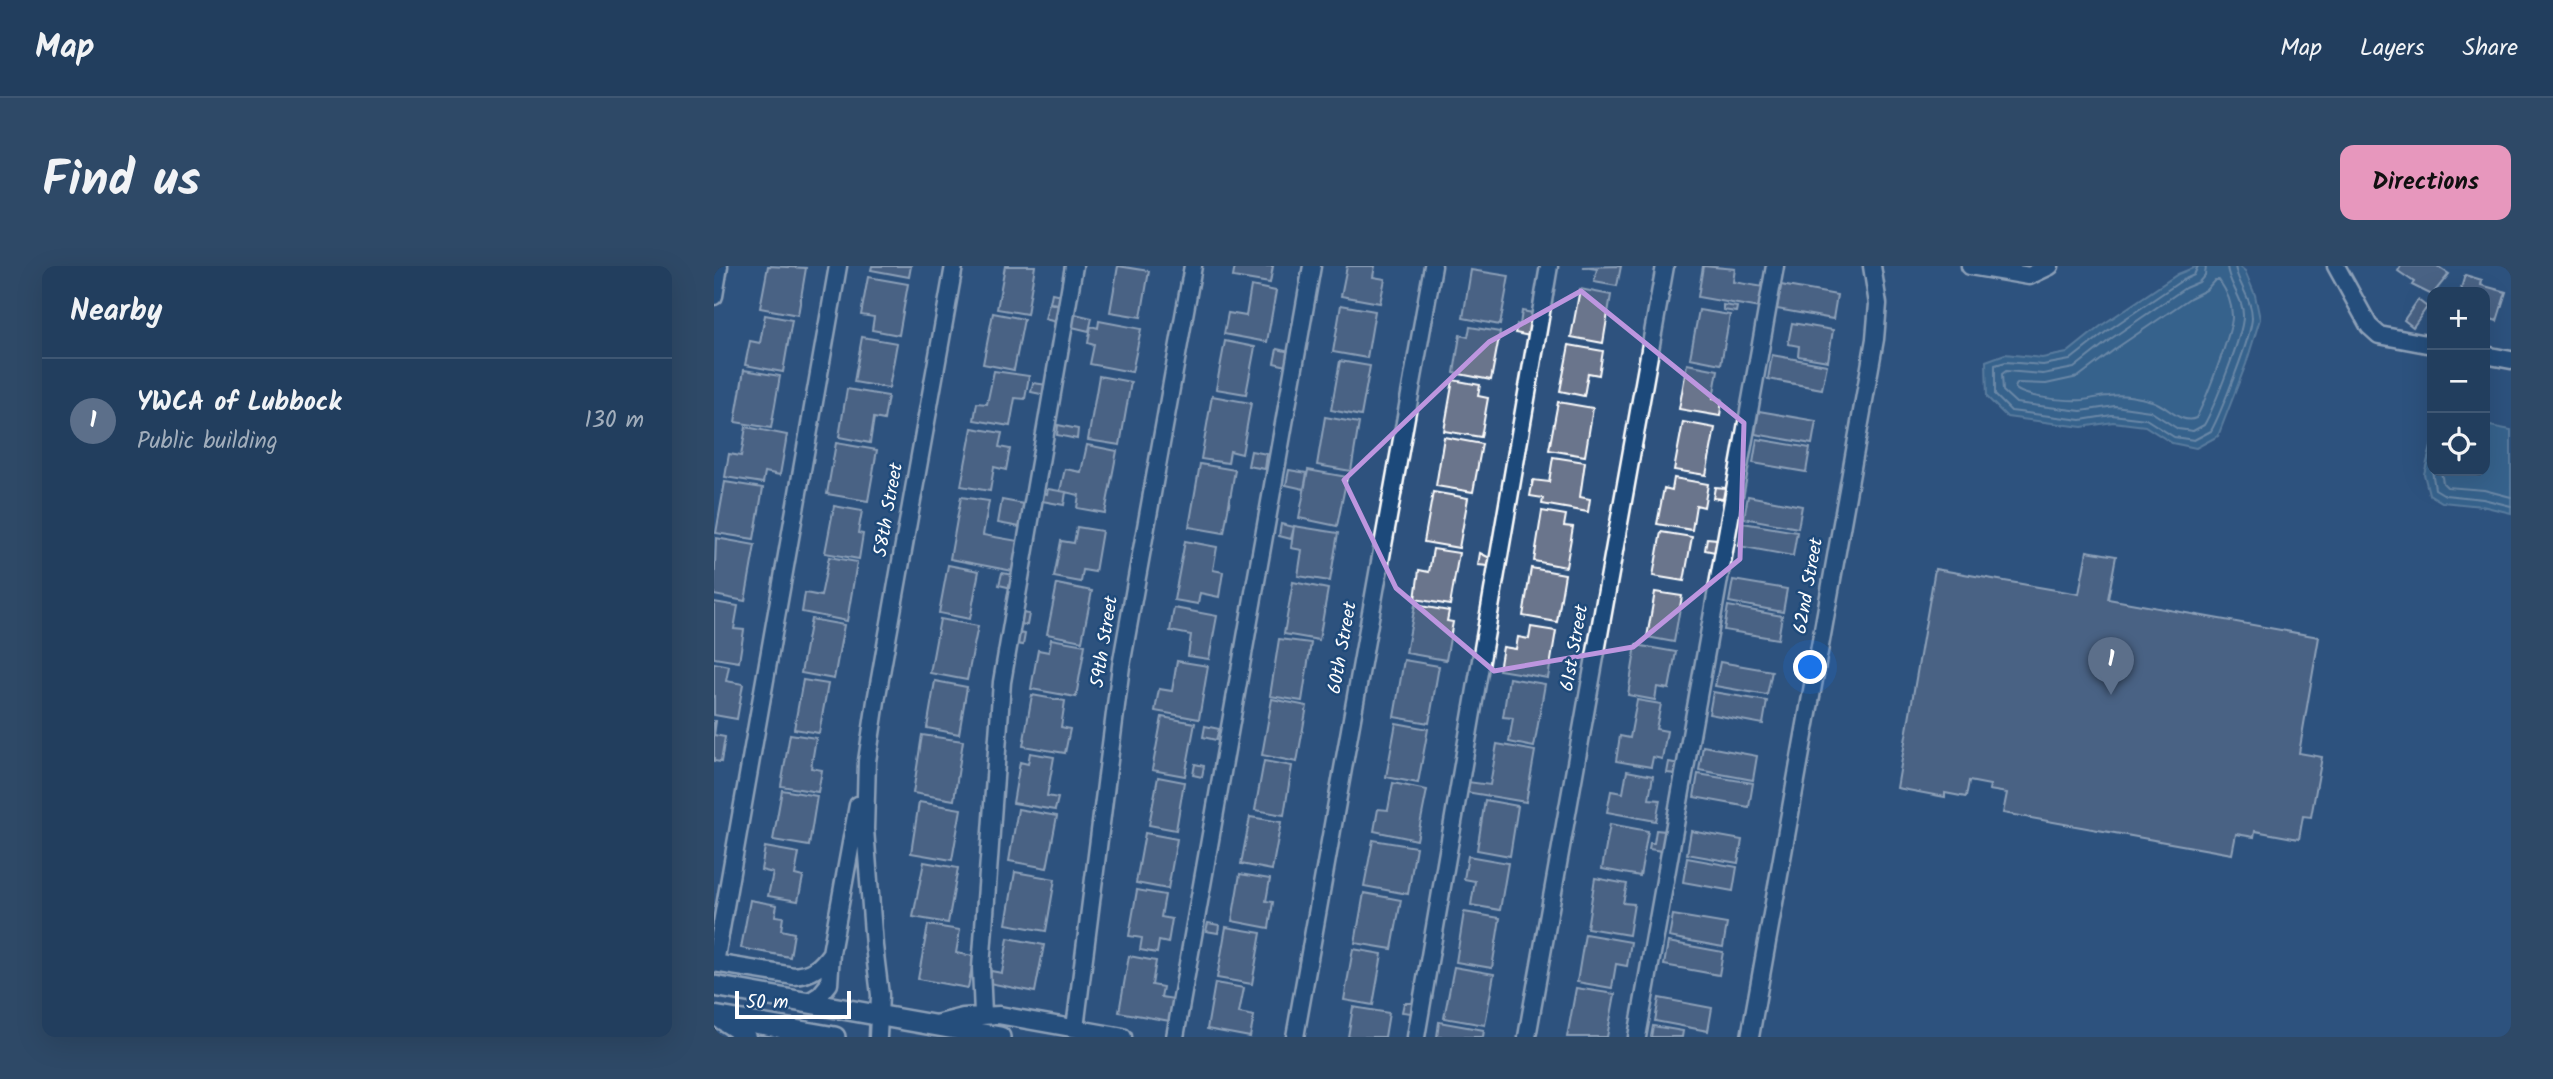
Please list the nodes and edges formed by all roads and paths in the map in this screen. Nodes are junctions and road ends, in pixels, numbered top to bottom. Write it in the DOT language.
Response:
graph roads {
  1 [pos="719,266"];
  2 [pos="838,266"];
  3 [pos="954,266"];
  4 [pos="1074,266"];
  5 [pos="1193,266"];
  6 [pos="1312,266"];
  7 [pos="1433,266"];
  8 [pos="1549,266"];
  9 [pos="1665,266"];
  10 [pos="1774,266"];
  11 [pos="1872,266"];
  12 [pos="1970,266"];
  13 [pos="2050,266"];
  14 [pos="2336,266"];
  15 [pos="714,296"];
  16 [pos="2427,344"];
  17 [pos="2490,356"];
  18 [pos="2511,360"];
  19 [pos="867,761"];
  20 [pos="831,953"];
  21 [pos="715,963"];
  22 [pos="715,986"];
  23 [pos="807,1003"];
  24 [pos="983,1014"];
  25 [pos="714,1016"];
  26 [pos="879,1016"];
  27 [pos="933,1025"];
  28 [pos="1075,1028"];
  29 [pos="747,1037"];
  30 [pos="835,1037"];
  31 [pos="878,1037"];
  32 [pos="1000,1037"];
  33 [pos="1123,1037"];
  34 [pos="1175,1037"];
  35 [pos="1294,1037"];
  36 [pos="1416,1037"];
  37 [pos="1527,1037"];
  38 [pos="1637,1037"];
  39 [pos="1750,1037"];
  1 -- 15 [label="street"];
  2 -- 21 [label="street"];
  3 -- 19 [label="street, 58th Street"];
  4 -- 24 [label="street"];
  5 -- 28 [label="street, 59th Street"];
  6 -- 34 [label="street"];
  7 -- 35 [label="street, 60th Street"];
  8 -- 36 [label="street"];
  9 -- 37 [label="street, 61st Street"];
  10 -- 38 [label="street"];
  11 -- 39 [label="street, 62nd Street"];
  12 -- 13 [label="street"];
  14 -- 16 [label="street"];
  17 -- 18 [label="street"];
  19 -- 20 [label="street, 58th Street"];
  19 -- 26 [label="street, 58th Street"];
  20 -- 21 [label="street"];
  20 -- 23 [label="street, 58th Street"];
  22 -- 23 [label="main road"];
  23 -- 26 [label="main road"];
  24 -- 27 [label="street"];
  24 -- 28 [label="street"];
  25 -- 29 [label="street"];
  25 -- 30 [label="main road"];
  26 -- 27 [label="main road"];
  26 -- 31 [label="street, 58th Street"];
  27 -- 32 [label="main road"];
  28 -- 33 [label="street"];
}
